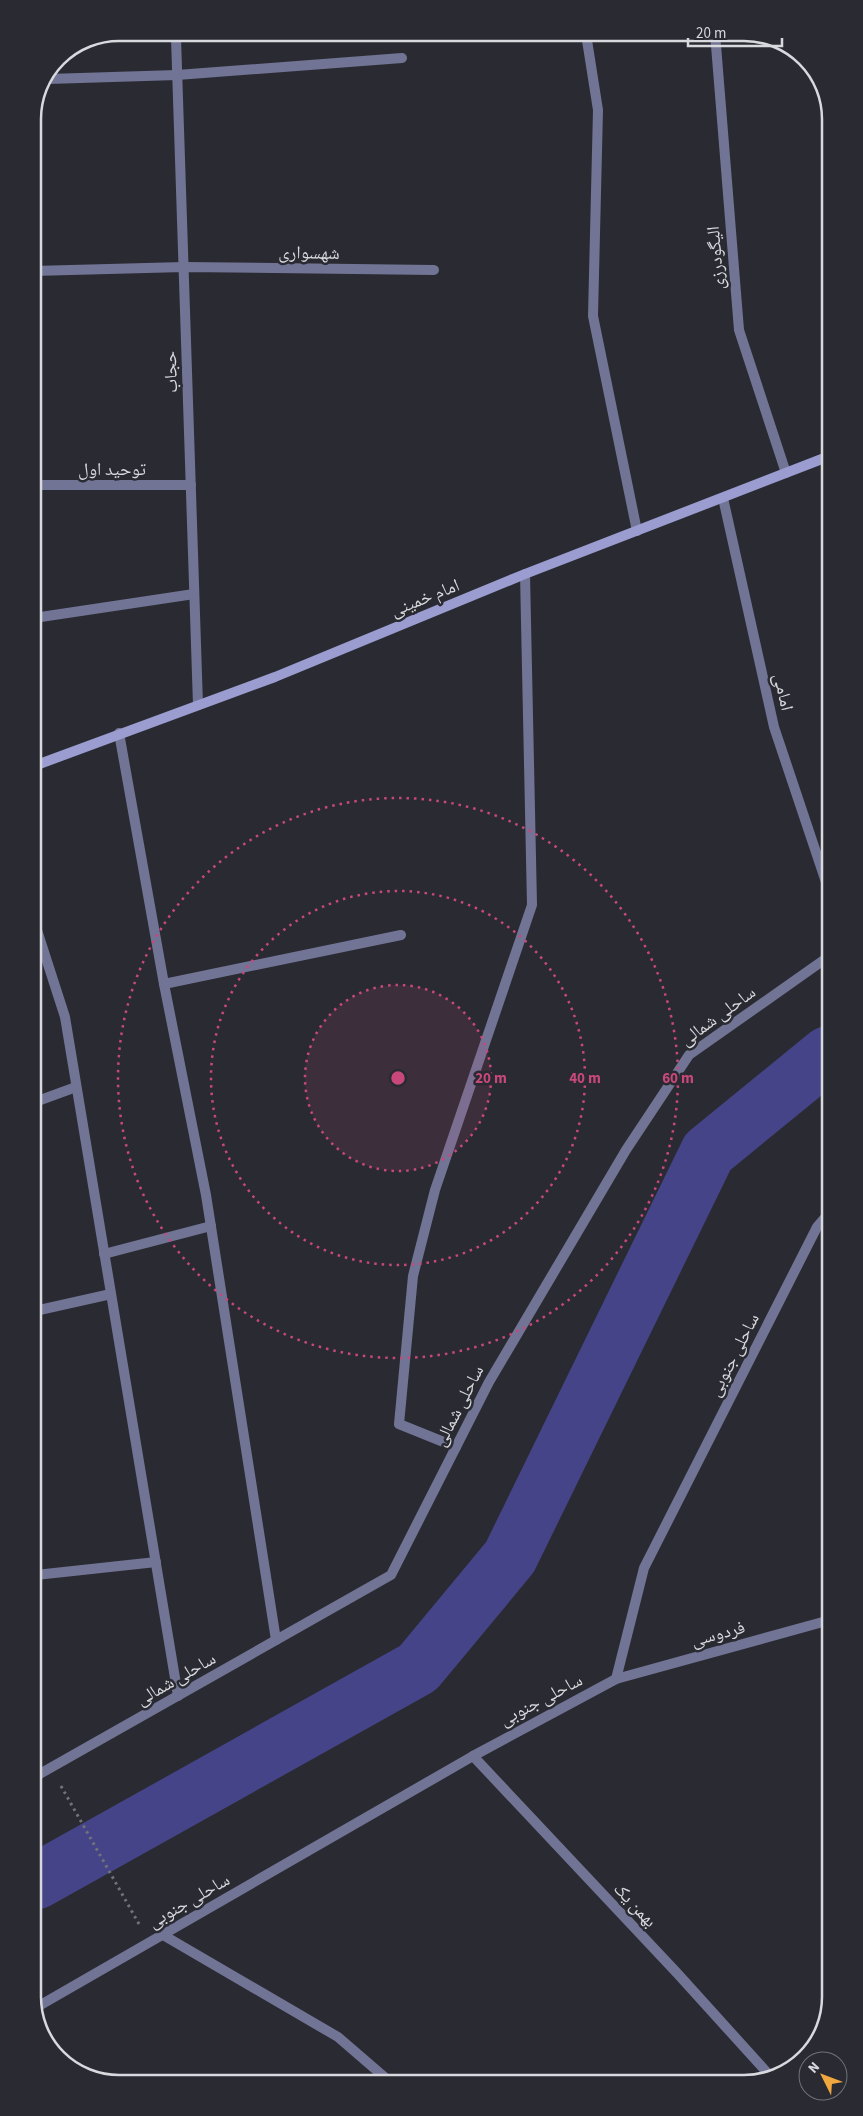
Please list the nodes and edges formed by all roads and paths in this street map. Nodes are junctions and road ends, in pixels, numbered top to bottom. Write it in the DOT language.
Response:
graph roads {
  1 [pos="176,41"];
  2 [pos="587,41"];
  3 [pos="715,41"];
  4 [pos="402,58"];
  5 [pos="177,75"];
  6 [pos="53,79"];
  7 [pos="184,268"];
  8 [pos="434,270"];
  9 [pos="41,271"];
  10 [pos="822,459"];
  11 [pos="786,473"];
  12 [pos="41,485"];
  13 [pos="191,485"];
  14 [pos="723,498"];
  15 [pos="637,531"];
  16 [pos="525,574"];
  17 [pos="194,594"];
  18 [pos="41,617"];
  19 [pos="198,705"];
  20 [pos="119,733"];
  21 [pos="41,763"];
  22 [pos="822,870"];
  23 [pos="401,935"];
  24 [pos="41,946"];
  25 [pos="822,961"];
  26 [pos="164,984"];
  27 [pos="76,1087"];
  28 [pos="41,1100"];
  29 [pos="822,1221"];
  30 [pos="211,1226"];
  31 [pos="104,1254"];
  32 [pos="111,1294"];
  33 [pos="41,1311"];
  34 [pos="456,1447"];
  35 [pos="156,1562"];
  36 [pos="41,1574"];
  37 [pos="822,1622"];
  38 [pos="276,1640"];
  39 [pos="616,1679"];
  40 [pos="178,1696"];
  41 [pos="473,1756"];
  42 [pos="50,1768"];
  43 [pos="41,1773"];
  44 [pos="163,1935"];
  45 [pos="150,1943"];
  46 [pos="42,2005"];
  47 [pos="766,2072"];
  48 [pos="381,2075"];
  1 -- 5 [label="street, حجاب"];
  2 -- 15 [label="street"];
  3 -- 11 [label="street, الیگودرزی"];
  4 -- 5 [label="street"];
  5 -- 6 [label="street"];
  5 -- 7 [label="street, حجاب"];
  7 -- 8 [label="street, شهسواری"];
  7 -- 9 [label="street, شهسواری"];
  7 -- 13 [label="street, حجاب"];
  10 -- 11 [label="main road, امام خمینی"];
  11 -- 14 [label="main road, امام خمینی"];
  12 -- 13 [label="street, توحید اول"];
  13 -- 17 [label="street, حجاب"];
  14 -- 15 [label="main road, امام خمینی"];
  14 -- 22 [label="street, امامی"];
  15 -- 16 [label="main road, امام خمینی"];
  16 -- 19 [label="main road, امام خمینی"];
  16 -- 34 [label="street"];
  17 -- 18 [label="street"];
  17 -- 19 [label="street, حجاب"];
  19 -- 20 [label="main road, امام خمینی"];
  20 -- 21 [label="main road, امام خمینی"];
  20 -- 26 [label="street"];
  23 -- 26 [label="street"];
  24 -- 27 [label="street"];
  25 -- 34 [label="street, ساحلی شمالی"];
  26 -- 30 [label="street"];
  27 -- 28 [label="street"];
  27 -- 31 [label="street"];
  29 -- 39 [label="street, ساحلی جنوبی"];
  30 -- 31 [label="street"];
  30 -- 38 [label="street"];
  31 -- 32 [label="street"];
  32 -- 33 [label="street"];
  32 -- 35 [label="street"];
  34 -- 38 [label="street, ساحلی شمالی"];
  35 -- 36 [label="street"];
  35 -- 40 [label="street"];
  37 -- 39 [label="street, فردوسی"];
  38 -- 40 [label="street, ساحلی شمالی"];
  39 -- 41 [label="street, ساحلی جنوبی"];
  40 -- 42 [label="street, ساحلی شمالی"];
  41 -- 44 [label="street, ساحلی جنوبی"];
  41 -- 47 [label="street, بهمن یک"];
  42 -- 43 [label="street, ساحلی شمالی"];
  42 -- 45 [label="path"];
  44 -- 45 [label="street, ساحلی جنوبی"];
  44 -- 48 [label="street"];
  45 -- 46 [label="street, ساحلی جنوبی"];
}
